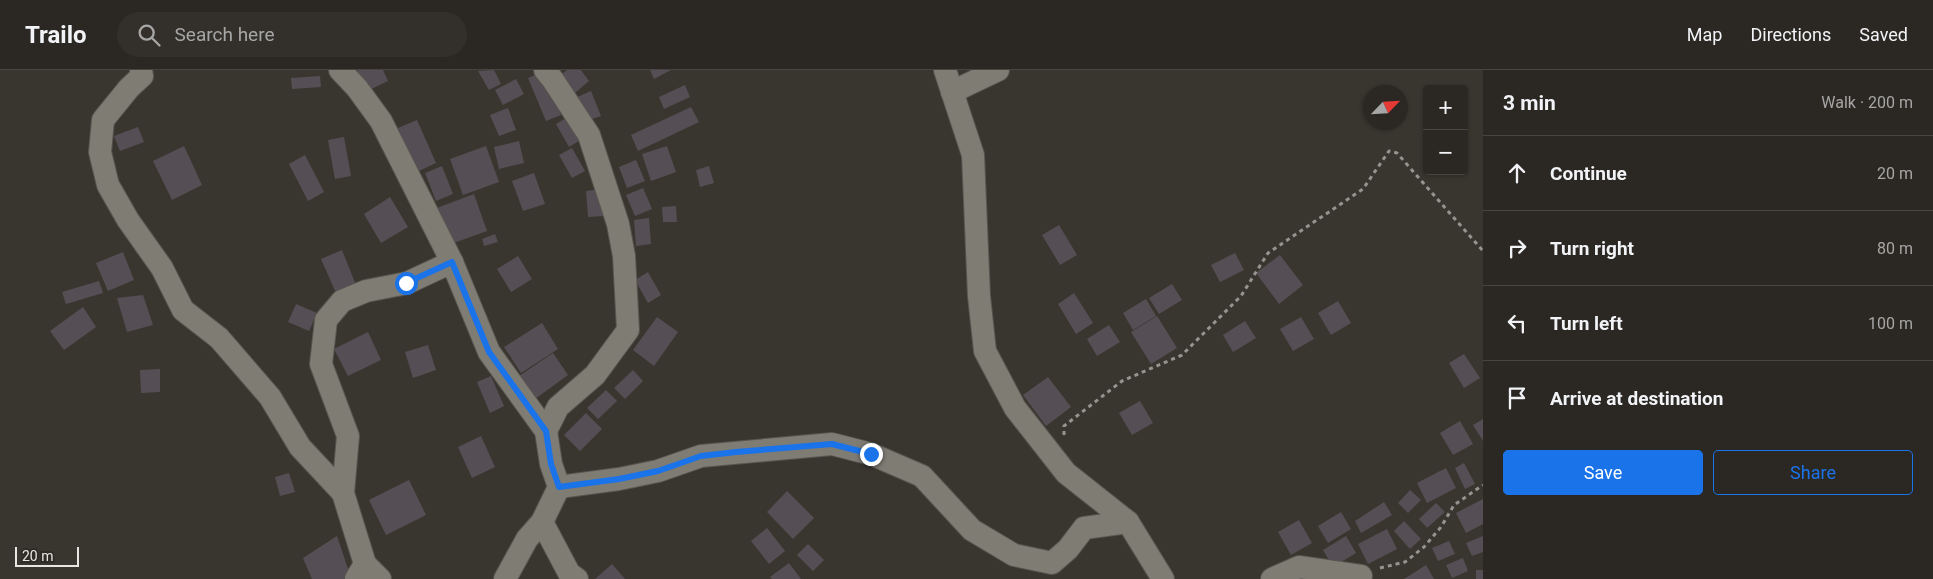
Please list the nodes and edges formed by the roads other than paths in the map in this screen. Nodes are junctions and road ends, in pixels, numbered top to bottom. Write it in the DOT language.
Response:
graph roads {
  1 [pos="141,70"];
  2 [pos="340,70"];
  3 [pos="545,70"];
  4 [pos="945,70"];
  5 [pos="998,70"];
  6 [pos="952,92"];
  7 [pos="452,262"];
  8 [pos="546,431"];
  9 [pos="559,487"];
  10 [pos="342,493"];
  11 [pos="542,522"];
  12 [pos="1128,522"];
  13 [pos="367,574"];
  14 [pos="1361,576"];
  15 [pos="506,579"];
  16 [pos="577,579"];
  17 [pos="1163,579"];
  18 [pos="1272,579"];
  1 -- 10 [label="street"];
  2 -- 7 [label="street"];
  3 -- 8 [label="street"];
  4 -- 6 [label="street"];
  5 -- 6 [label="street"];
  6 -- 12 [label="street"];
  7 -- 8 [label="street"];
  7 -- 10 [label="street"];
  8 -- 9 [label="street"];
  9 -- 11 [label="street"];
  9 -- 12 [label="street"];
  10 -- 13 [label="street"];
  11 -- 15 [label="street"];
  11 -- 16 [label="street"];
  12 -- 17 [label="street"];
  14 -- 18 [label="street"];
}
